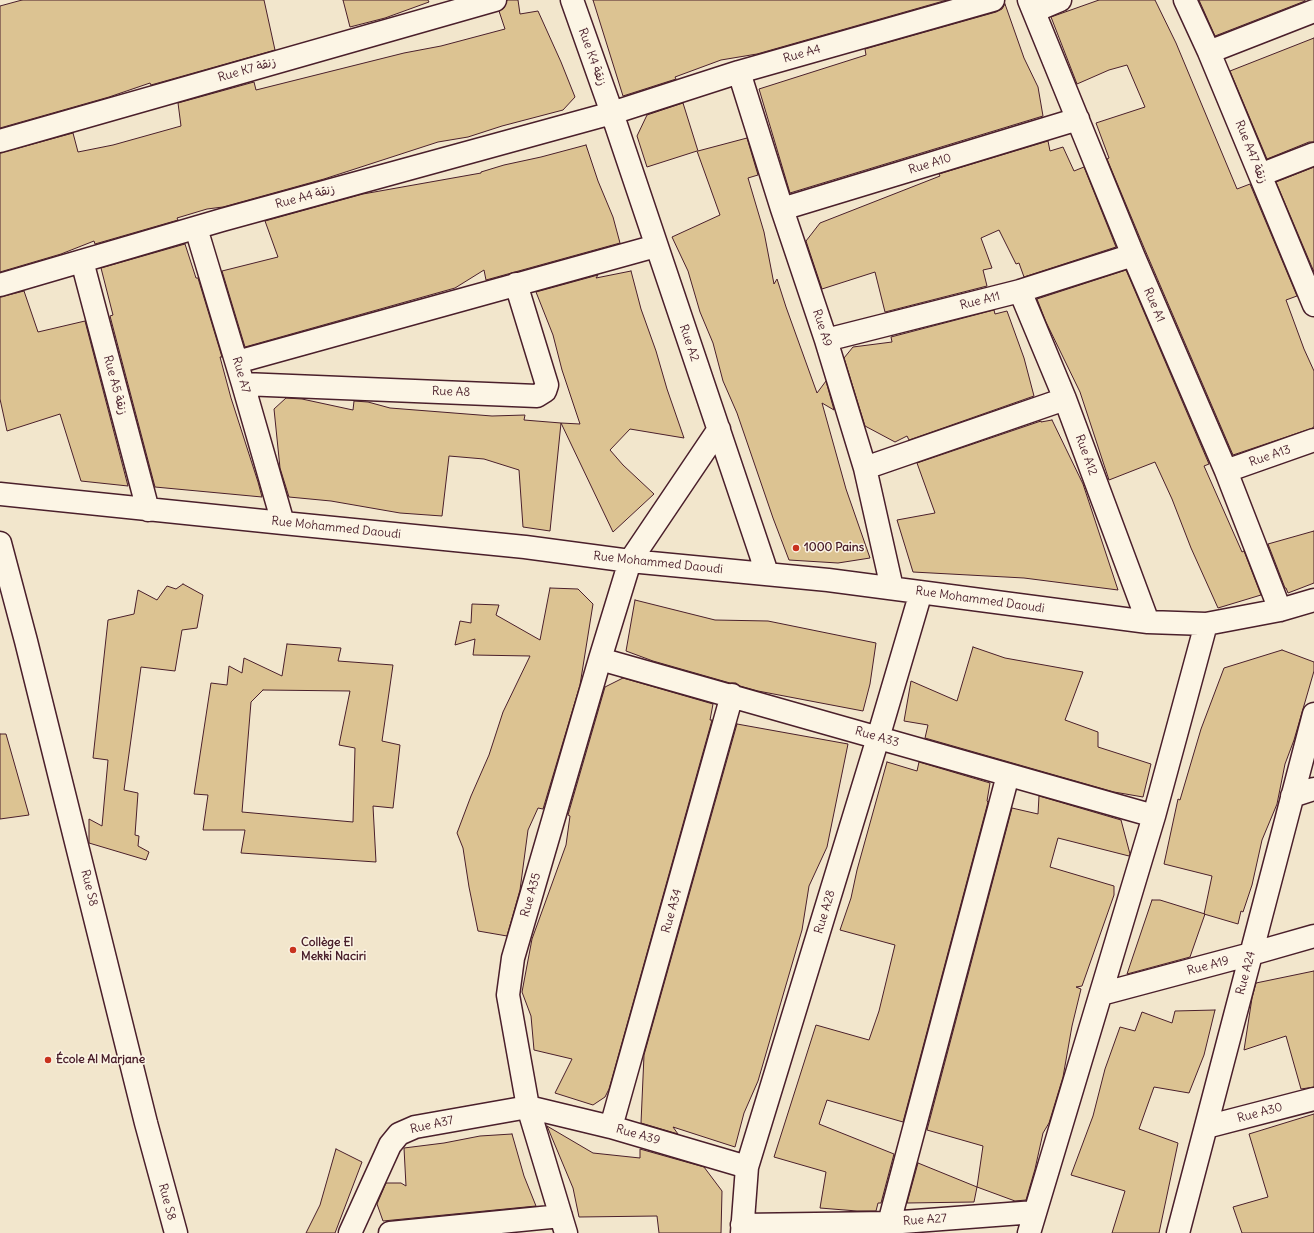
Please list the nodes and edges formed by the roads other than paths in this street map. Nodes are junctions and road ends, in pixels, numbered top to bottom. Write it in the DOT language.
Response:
graph roads {
  1 [pos="495,0"];
  2 [pos="572,0"];
  3 [pos="993,0"];
  4 [pos="1060,0"];
  5 [pos="1186,0"];
  6 [pos="1031,5"];
  7 [pos="1314,11"];
  8 [pos="1209,52"];
  9 [pos="739,72"];
  10 [pos="612,113"];
  11 [pos="1078,119"];
  12 [pos="0,141"];
  13 [pos="1314,154"];
  14 [pos="1260,175"];
  15 [pos="782,209"];
  16 [pos="196,228"];
  17 [pos="656,246"];
  18 [pos="1133,255"];
  19 [pos="82,261"];
  20 [pos="516,284"];
  21 [pos="0,285"];
  22 [pos="1020,291"];
  23 [pos="1313,299"];
  24 [pos="826,340"];
  25 [pos="237,362"];
  26 [pos="243,384"];
  27 [pos="1065,399"];
  28 [pos="719,429"];
  29 [pos="1314,440"];
  30 [pos="865,468"];
  31 [pos="1226,471"];
  32 [pos="0,494"];
  33 [pos="148,510"];
  34 [pos="283,524"];
  35 [pos="0,543"];
  36 [pos="630,561"];
  37 [pos="767,574"];
  38 [pos="892,588"];
  39 [pos="921,592"];
  40 [pos="1314,600"];
  41 [pos="1280,610"];
  42 [pos="1148,622"];
  43 [pos="1206,624"];
  44 [pos="600,659"];
  45 [pos="732,695"];
  46 [pos="1314,714"];
  47 [pos="878,738"];
  48 [pos="1008,775"];
  49 [pos="1314,789"];
  50 [pos="1292,796"];
  51 [pos="1154,816"];
  52 [pos="1314,936"];
  53 [pos="1251,954"];
  54 [pos="1101,994"];
  55 [pos="1314,1099"];
  56 [pos="528,1106"];
  57 [pos="612,1127"];
  58 [pos="1206,1127"];
  59 [pos="747,1168"];
  60 [pos="1035,1212"];
  61 [pos="889,1222"];
  62 [pos="564,1224"];
  63 [pos="742,1229"];
  64 [pos="176,1233"];
  65 [pos="350,1233"];
  66 [pos="390,1233"];
  67 [pos="1029,1233"];
  68 [pos="1178,1233"];
  1 -- 12 [label="street, Rue K7 زنقة"];
  2 -- 10 [label="street, Rue K4 زنقة"];
  3 -- 9 [label="street, Rue A4"];
  4 -- 6 [label="street"];
  5 -- 8 [label="street, Rue A47 زنقة"];
  6 -- 11 [label="street, Rue A1"];
  7 -- 8 [label="street"];
  8 -- 14 [label="street, Rue A47 زنقة"];
  9 -- 10 [label="street, Rue A4"];
  9 -- 15 [label="street, Rue A9"];
  10 -- 16 [label="street, Rue A4 زنقة"];
  10 -- 17 [label="street, Rue A2"];
  11 -- 15 [label="street, Rue A10"];
  11 -- 18 [label="street, Rue A1"];
  13 -- 14 [label="street"];
  14 -- 23 [label="street, Rue A47 زنقة"];
  15 -- 24 [label="street, Rue A9"];
  16 -- 19 [label="street, Rue A4 زنقة"];
  16 -- 25 [label="street, Rue A7"];
  17 -- 20 [label="street"];
  17 -- 28 [label="street, Rue A2"];
  18 -- 22 [label="street, Rue A11"];
  18 -- 31 [label="street, Rue A1"];
  19 -- 21 [label="street, Rue A4 زنقة"];
  19 -- 33 [label="street, Rue A5 زنقة"];
  20 -- 25 [label="street"];
  20 -- 26 [label="street, Rue A8"];
  22 -- 24 [label="street, Rue A11"];
  22 -- 27 [label="street, Rue A12"];
  24 -- 30 [label="street, Rue A9"];
  25 -- 26 [label="street, Rue A7"];
  26 -- 34 [label="street, Rue A7"];
  27 -- 30 [label="street"];
  27 -- 42 [label="street, Rue A12"];
  28 -- 36 [label="street, Rue A35"];
  28 -- 37 [label="street, Rue A2"];
  29 -- 31 [label="street, Rue A13"];
  30 -- 38 [label="street, Rue A9"];
  31 -- 41 [label="street, Rue A1"];
  32 -- 33 [label="street, Rue Mohammed Daoudi"];
  33 -- 34 [label="street, Rue Mohammed Daoudi"];
  34 -- 36 [label="street, Rue Mohammed Daoudi"];
  35 -- 64 [label="street, Rue S8"];
  36 -- 37 [label="street, Rue Mohammed Daoudi"];
  36 -- 44 [label="street, Rue A35"];
  37 -- 38 [label="street, Rue Mohammed Daoudi"];
  38 -- 39 [label="street, Rue Mohammed Daoudi"];
  39 -- 42 [label="street, Rue Mohammed Daoudi"];
  39 -- 47 [label="street, Rue A28"];
  40 -- 41 [label="street, Rue Mohammed Daoudi"];
  41 -- 43 [label="street, Rue Mohammed Daoudi"];
  42 -- 43 [label="street, Rue Mohammed Daoudi"];
  43 -- 51 [label="street"];
  44 -- 45 [label="street, Rue A33"];
  44 -- 56 [label="street, Rue A35"];
  45 -- 47 [label="street, Rue A33"];
  45 -- 57 [label="street, Rue A34"];
  46 -- 50 [label="street, Rue A24"];
  47 -- 48 [label="street, Rue A33"];
  47 -- 59 [label="street, Rue A28"];
  48 -- 51 [label="street, Rue A33"];
  48 -- 61 [label="street"];
  49 -- 50 [label="street"];
  50 -- 53 [label="street, Rue A24"];
  51 -- 54 [label="street"];
  52 -- 53 [label="street, Rue A19"];
  53 -- 54 [label="street, Rue A19"];
  53 -- 58 [label="street, Rue A24"];
  54 -- 60 [label="street"];
  55 -- 58 [label="street, Rue A30"];
  56 -- 57 [label="street, Rue A39"];
  56 -- 62 [label="street, Rue A35"];
  56 -- 65 [label="street, Rue A37"];
  57 -- 59 [label="street, Rue A39"];
  58 -- 68 [label="street, Rue A24"];
  59 -- 63 [label="street, Rue A28"];
  60 -- 61 [label="street, Rue A27"];
  60 -- 67 [label="street"];
  61 -- 63 [label="street, Rue A27"];
  62 -- 66 [label="street"];
}
